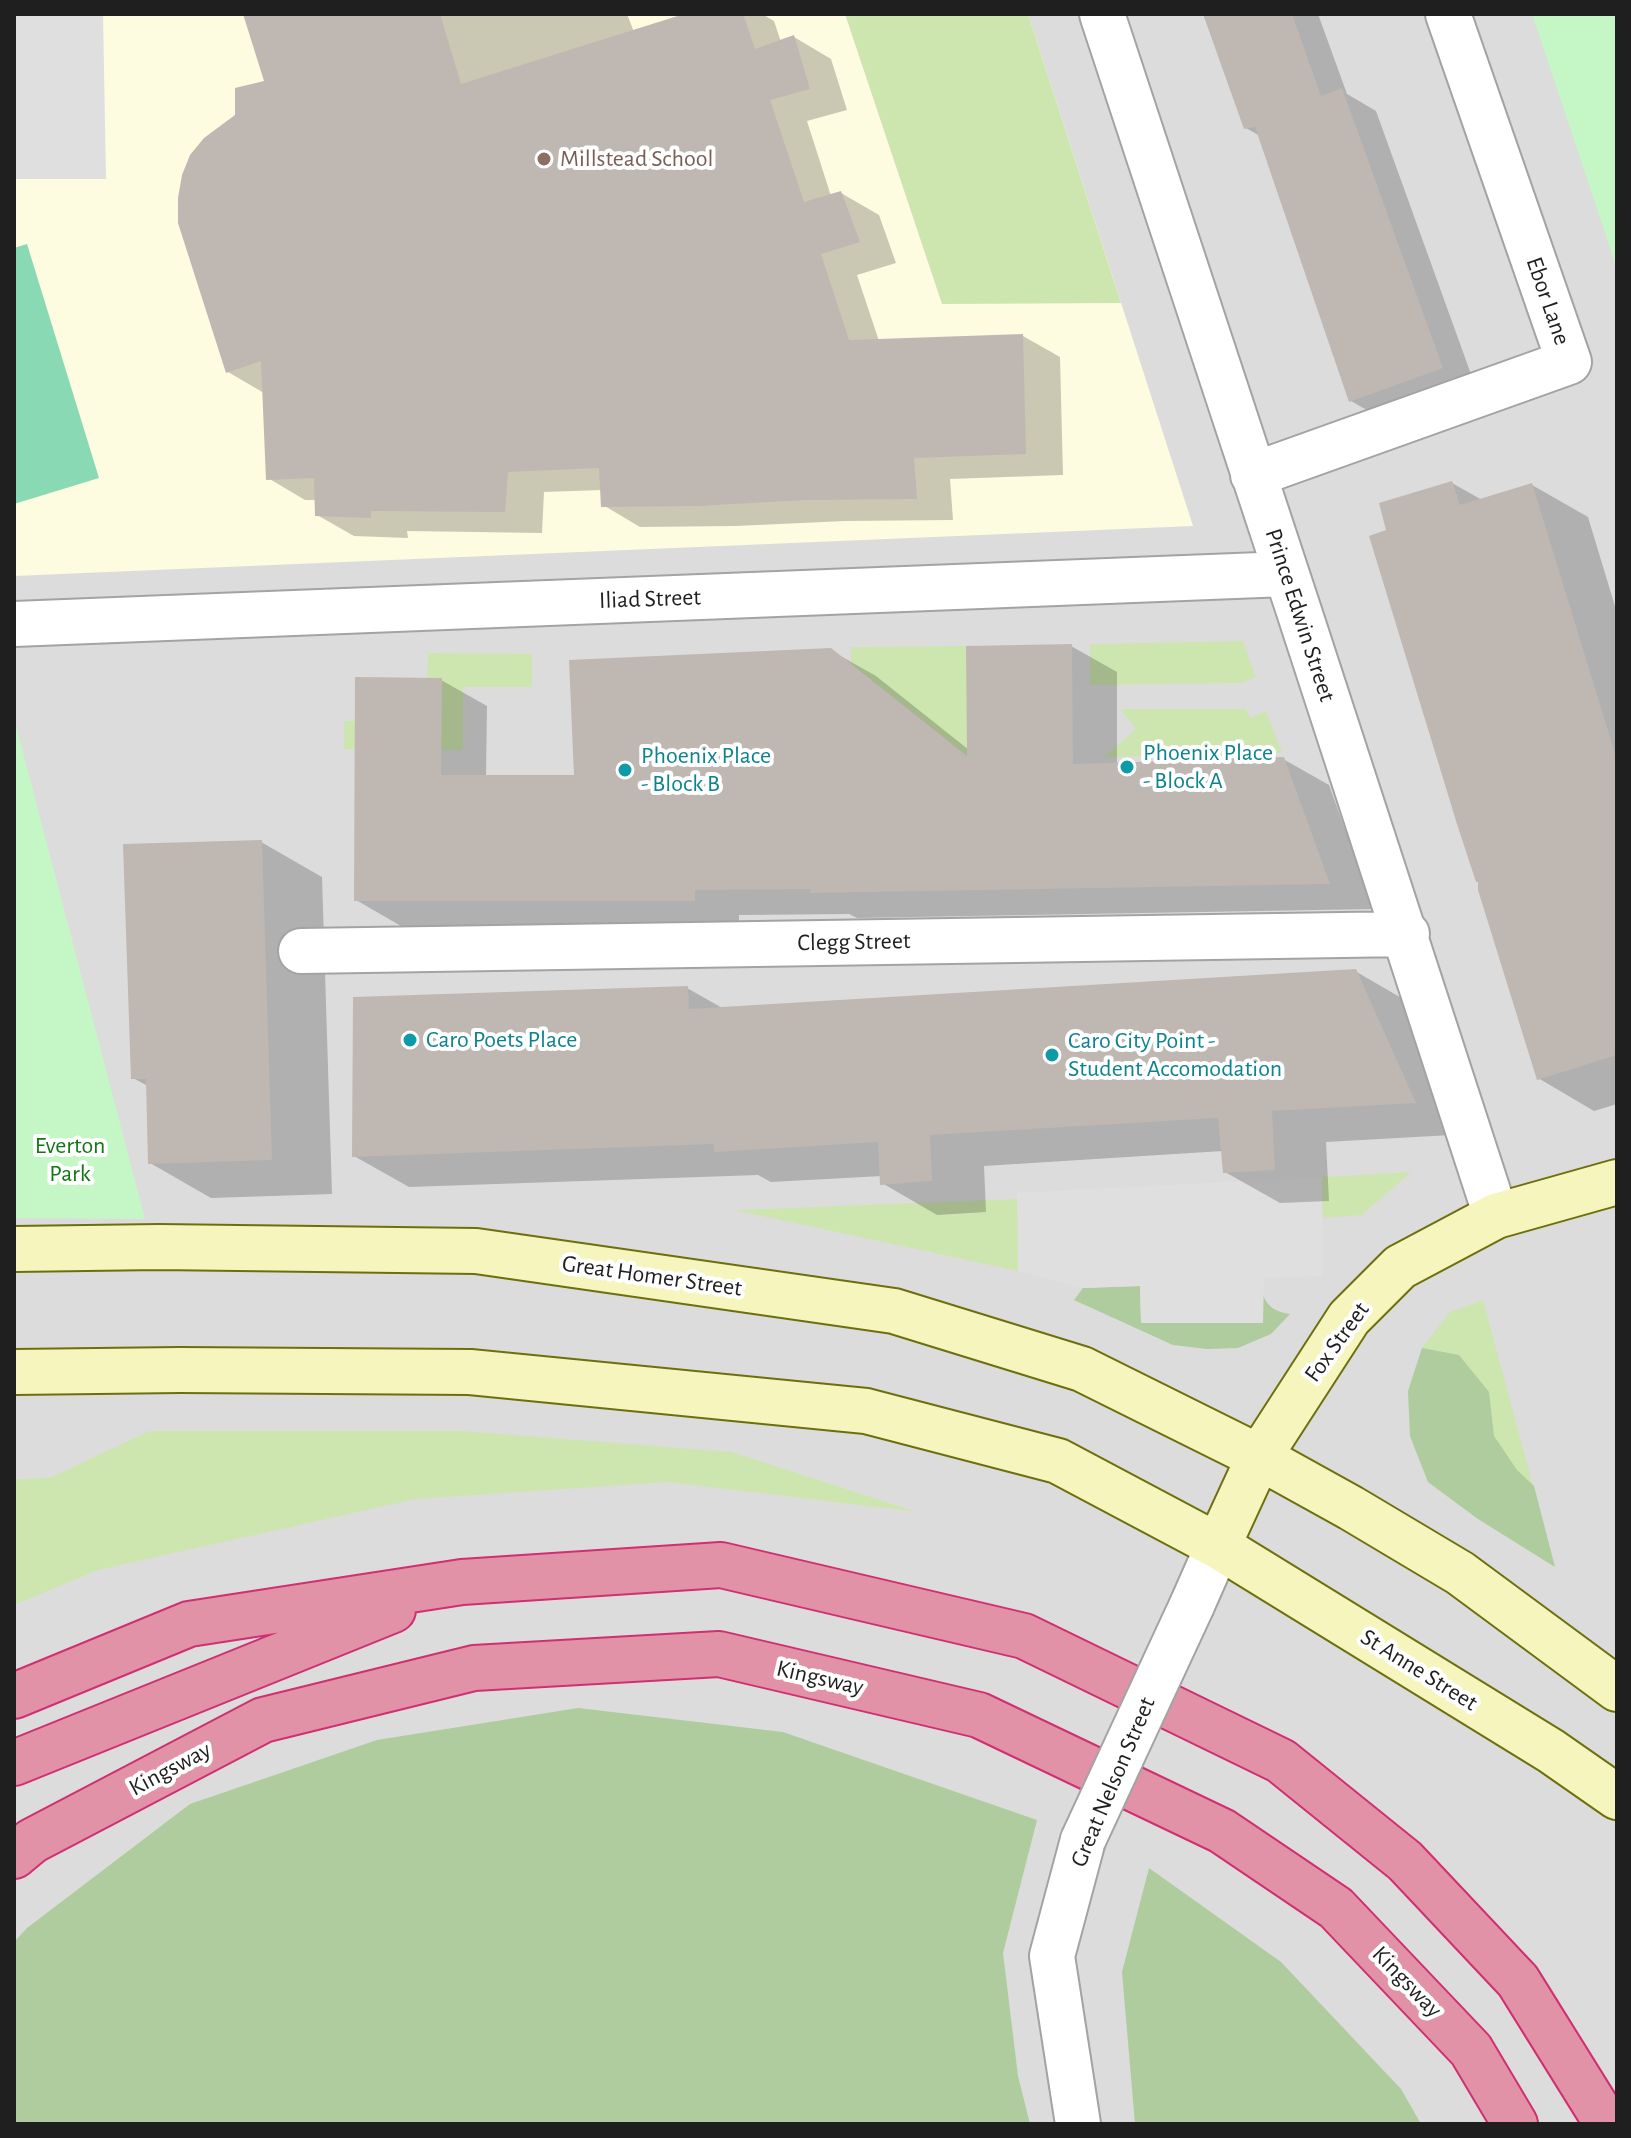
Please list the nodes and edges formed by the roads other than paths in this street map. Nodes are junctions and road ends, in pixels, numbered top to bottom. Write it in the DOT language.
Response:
graph roads {
  1 [pos="1102,14"];
  2 [pos="1448,14"];
  3 [pos="1253,475"];
  4 [pos="1286,574"];
  5 [pos="14,624"];
  6 [pos="1407,934"];
  7 [pos="301,951"];
  8 [pos="1617,1182"];
  9 [pos="1496,1216"];
  10 [pos="14,1249"];
  11 [pos="14,1372"];
  12 [pos="1259,1457"];
  13 [pos="1218,1546"];
  14 [pos="462,1582"];
  15 [pos="1617,1689"];
  16 [pos="14,1696"];
  17 [pos="14,1763"];
  18 [pos="1617,1797"];
  19 [pos="14,1856"];
  20 [pos="1078,2124"];
  21 [pos="1515,2124"];
  22 [pos="1607,2124"];
  1 -- 3 [label="street, Prince Edwin Street"];
  2 -- 3 [label="street, Ebor Lane"];
  3 -- 4 [label="street, Prince Edwin Street"];
  4 -- 5 [label="street, Iliad Street"];
  4 -- 6 [label="street, Prince Edwin Street"];
  6 -- 7 [label="street, Clegg Street"];
  6 -- 9 [label="street, Prince Edwin Street"];
  8 -- 9 [label="street, Fox Street"];
  9 -- 12 [label="street, Fox Street"];
  10 -- 12 [label="street, Great Homer Street"];
  11 -- 13 [label="street"];
  12 -- 13 [label="street, Fox Street"];
  12 -- 15 [label="street"];
  13 -- 18 [label="street, St Anne Street"];
  13 -- 20 [label="street, Great Nelson Street, bridge"];
  14 -- 16 [label="highway"];
  14 -- 17 [label="highway"];
  14 -- 22 [label="highway"];
  19 -- 21 [label="highway, Kingsway"];
}
